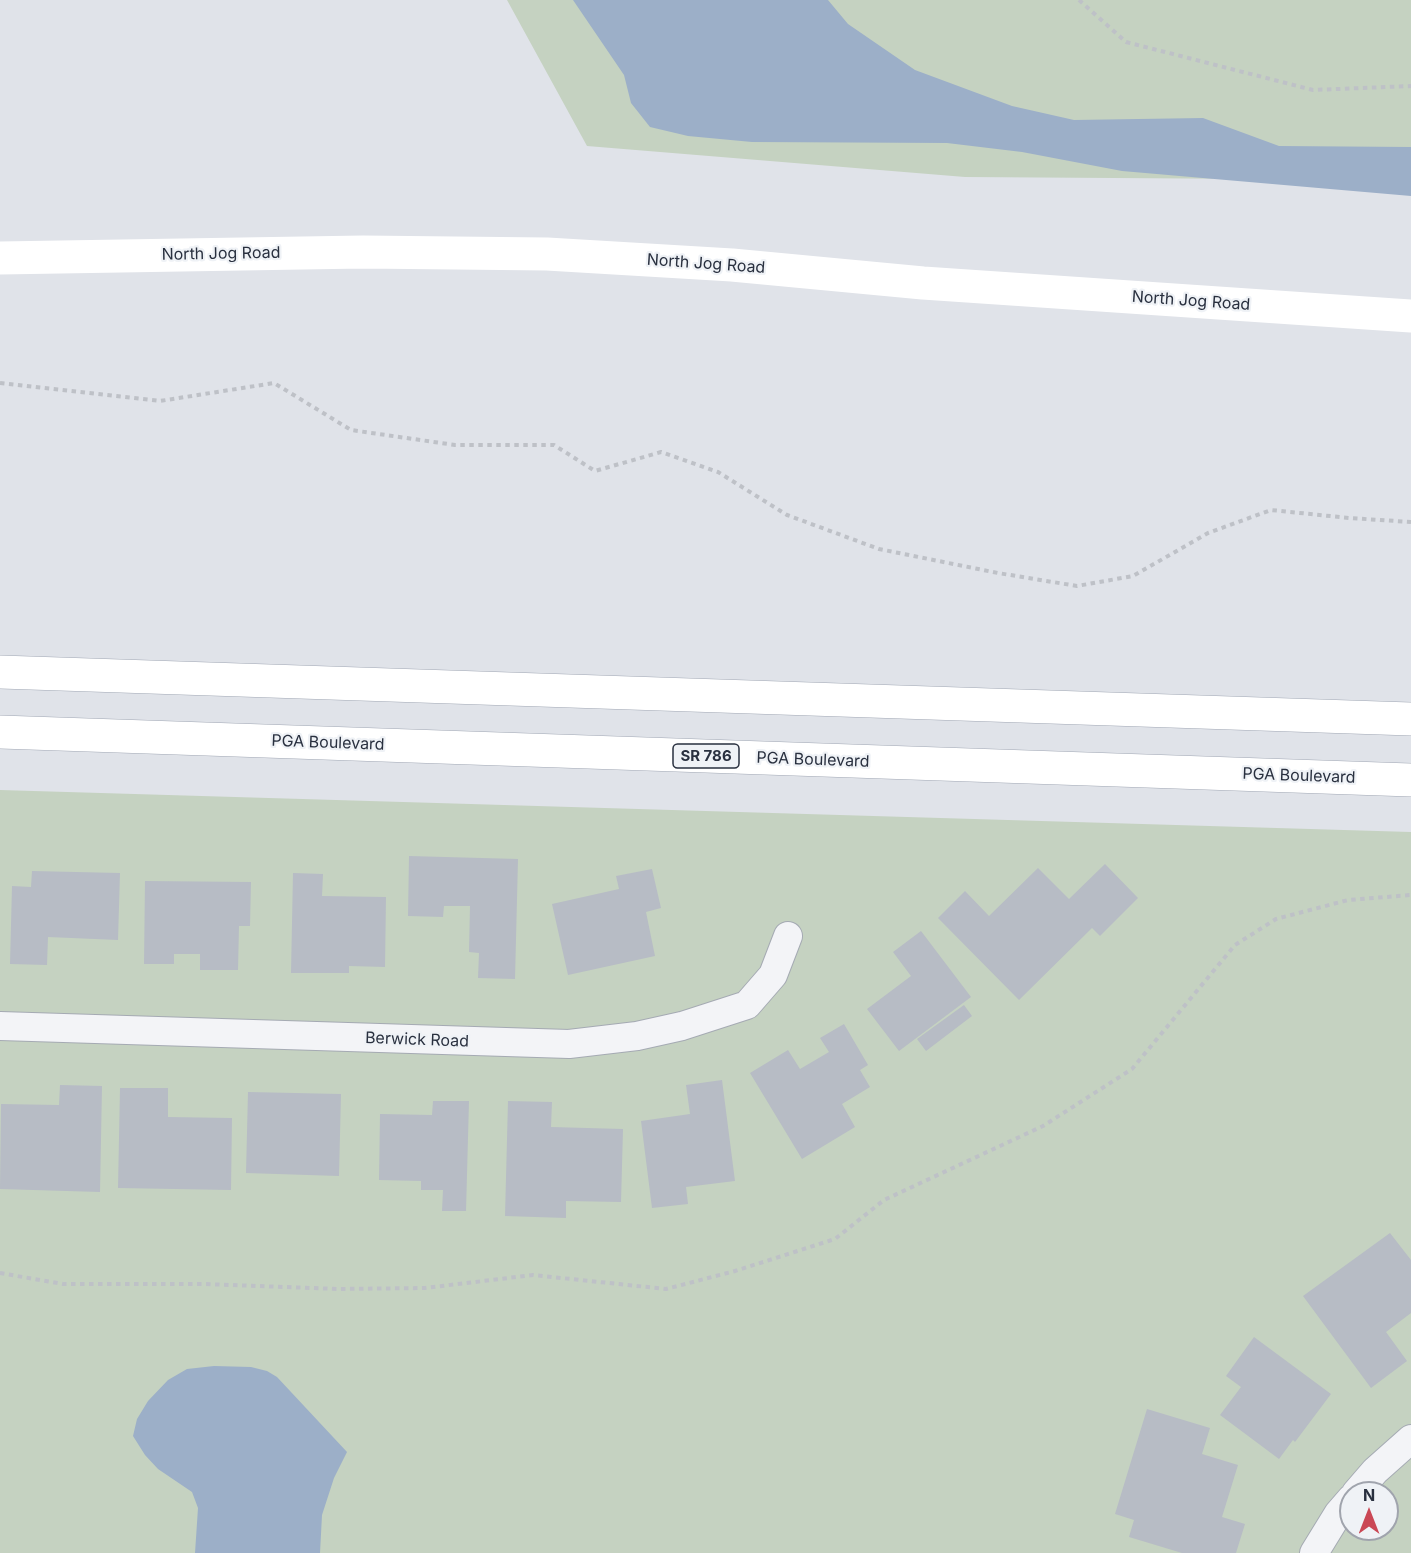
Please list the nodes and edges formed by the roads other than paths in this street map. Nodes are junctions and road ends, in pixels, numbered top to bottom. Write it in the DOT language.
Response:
graph roads {
  1 [pos="0,258"];
  2 [pos="1411,316"];
  3 [pos="0,672"];
  4 [pos="1411,719"];
  5 [pos="0,732"];
  6 [pos="1411,780"];
  7 [pos="788,936"];
  8 [pos="0,1026"];
  9 [pos="1411,1439"];
  10 [pos="1366,1481"];
  11 [pos="1339,1513"];
  12 [pos="1314,1553"];
  1 -- 2 [label="main road, North Jog Road"];
  3 -- 4 [label="main road"];
  5 -- 6 [label="main road, PGA Boulevard / SR 786"];
  7 -- 8 [label="street, Berwick Road"];
  9 -- 10 [label="street"];
  11 -- 12 [label="street"];
}
